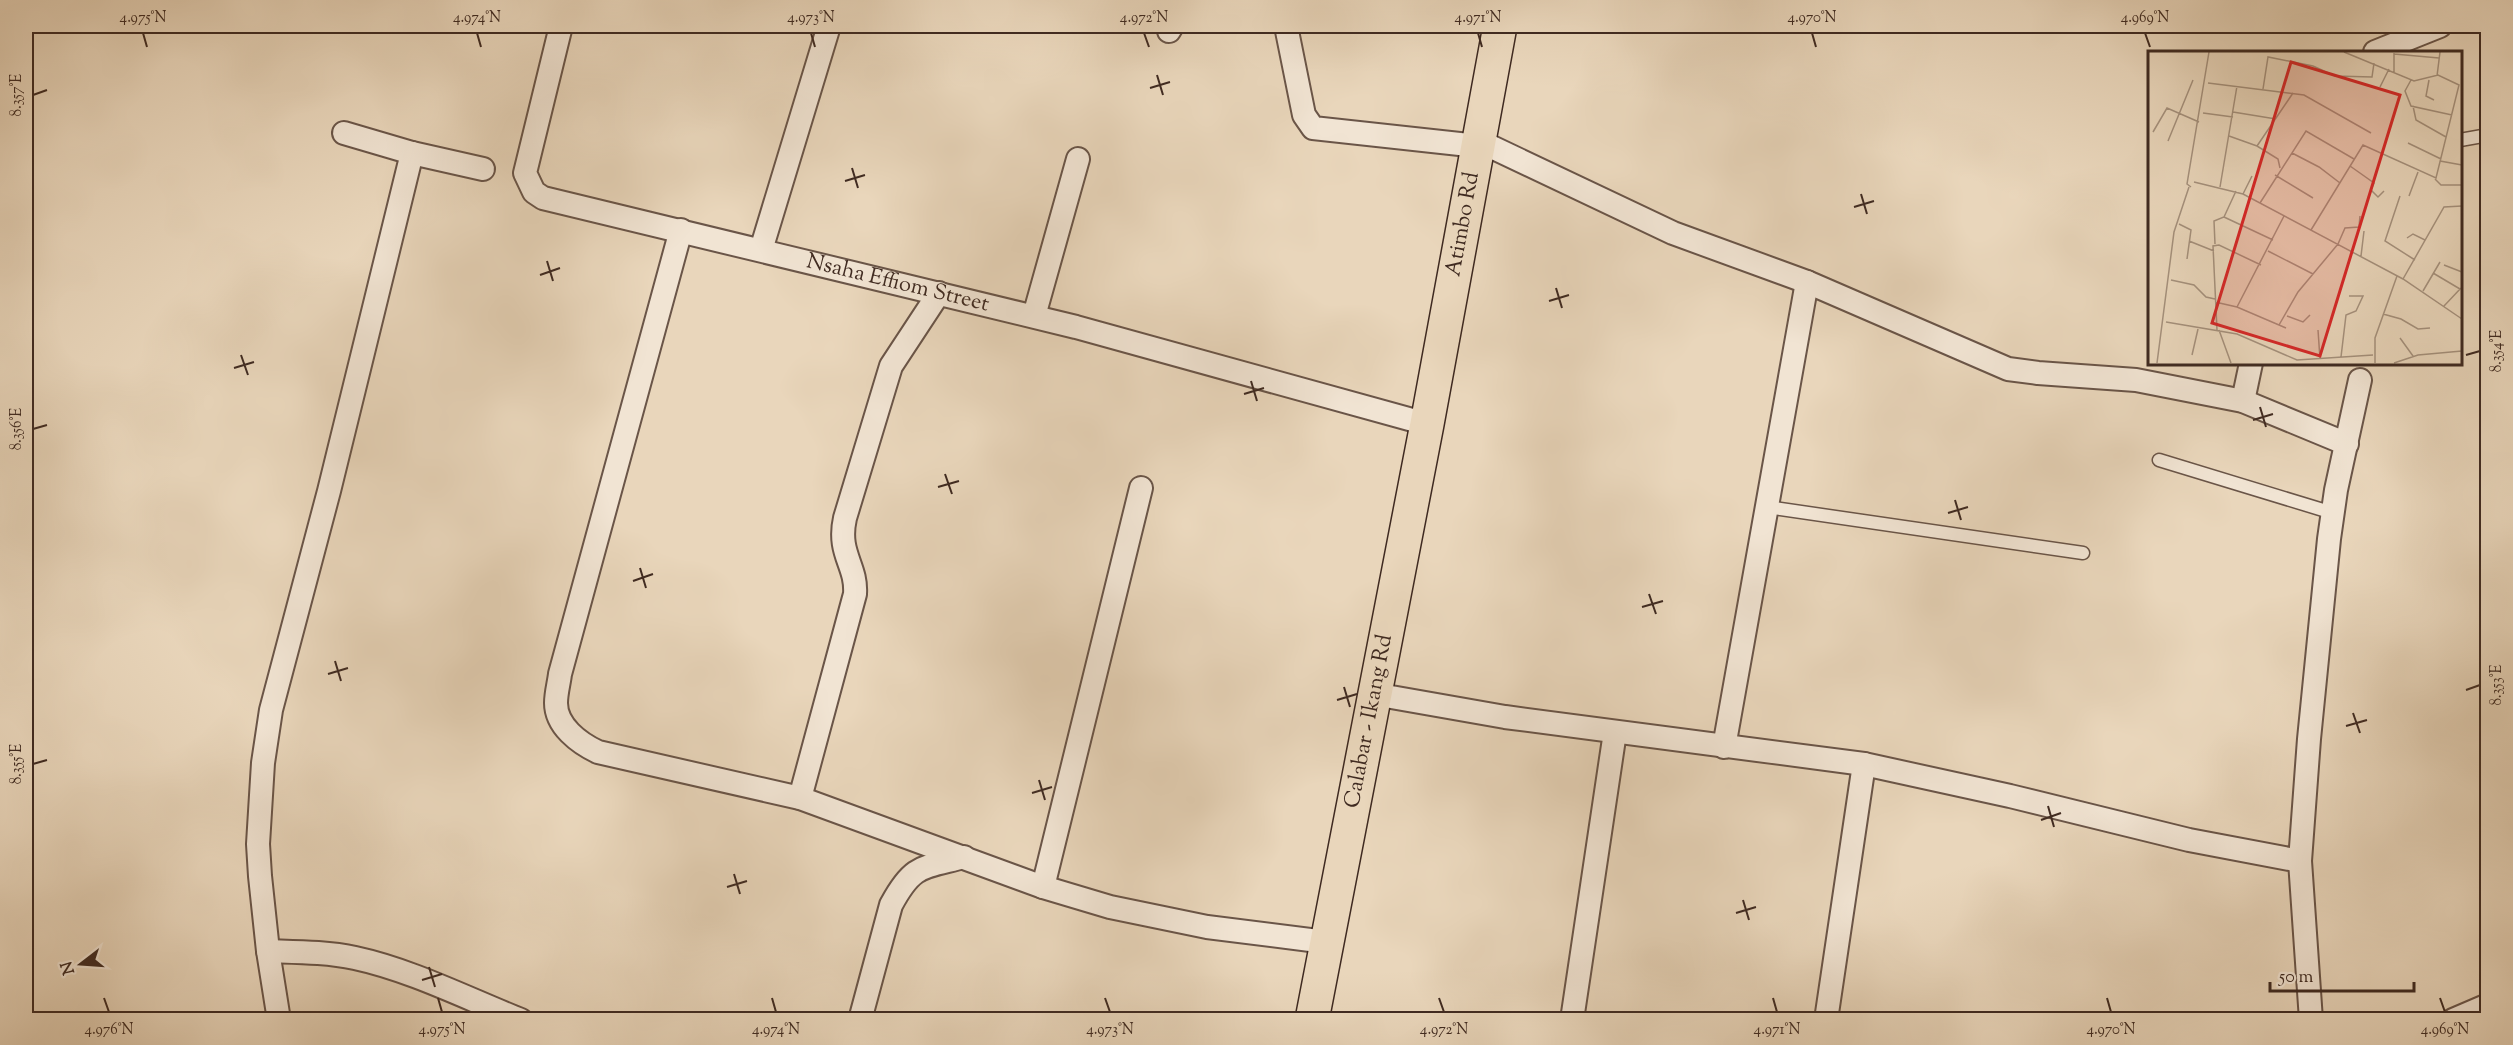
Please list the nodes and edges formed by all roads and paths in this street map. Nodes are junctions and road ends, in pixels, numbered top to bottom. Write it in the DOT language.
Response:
graph roads {
  1 [pos="561,26"];
  2 [pos="830,26"];
  3 [pos="1286,26"];
  4 [pos="1500,26"];
  5 [pos="2440,26"];
  6 [pos="2378,51"];
  7 [pos="344,133"];
  8 [pos="2487,135"];
  9 [pos="2462,140"];
  10 [pos="1479,143"];
  11 [pos="412,153"];
  12 [pos="1078,159"];
  13 [pos="483,169"];
  14 [pos="681,230"];
  15 [pos="761,250"];
  16 [pos="1807,282"];
  17 [pos="939,293"];
  18 [pos="1034,316"];
  19 [pos="2251,364"];
  20 [pos="2360,380"];
  21 [pos="2243,401"];
  22 [pos="1427,424"];
  23 [pos="2347,444"];
  24 [pos="2159,460"];
  25 [pos="1141,488"];
  26 [pos="1767,507"];
  27 [pos="2333,513"];
  28 [pos="2082,553"];
  29 [pos="1374,694"];
  30 [pos="1615,732"];
  31 [pos="1724,747"];
  32 [pos="1864,764"];
  33 [pos="800,798"];
  34 [pos="964,857"];
  35 [pos="2300,861"];
  36 [pos="1043,887"];
  37 [pos="1326,942"];
  38 [pos="268,951"];
  39 [pos="2487,1005"];
  40 [pos="279,1020"];
  41 [pos="521,1020"];
  42 [pos="860,1020"];
  43 [pos="1312,1020"];
  44 [pos="1572,1020"];
  45 [pos="1826,1020"];
  46 [pos="2311,1020"];
  47 [pos="2452,1020"];
  1 -- 14 [label="street, Nsaha Effiom Street"];
  2 -- 15 [label="street"];
  3 -- 10 [label="street"];
  4 -- 10 [label="main road, Atimbo Rd"];
  5 -- 6 [label="street"];
  7 -- 11 [label="street"];
  8 -- 9 [label="lane"];
  10 -- 16 [label="street"];
  10 -- 22 [label="main road, Atimbo Rd"];
  11 -- 13 [label="street"];
  11 -- 38 [label="street"];
  12 -- 18 [label="street"];
  14 -- 15 [label="street, Nsaha Effiom Street"];
  14 -- 33 [label="street"];
  15 -- 17 [label="street, Nsaha Effiom Street"];
  16 -- 21 [label="street"];
  16 -- 26 [label="street"];
  17 -- 18 [label="street, Nsaha Effiom Street"];
  17 -- 33 [label="street"];
  18 -- 22 [label="street, Nsaha Effiom Street"];
  19 -- 21 [label="street"];
  20 -- 23 [label="street"];
  21 -- 23 [label="street"];
  22 -- 29 [label="main road, Calabar - Ikang Rd"];
  23 -- 27 [label="street"];
  24 -- 27 [label="lane"];
  25 -- 36 [label="street"];
  26 -- 28 [label="lane"];
  26 -- 31 [label="street"];
  27 -- 35 [label="street"];
  29 -- 30 [label="street"];
  29 -- 37 [label="main road, Calabar - Ikang Rd"];
  30 -- 31 [label="street"];
  30 -- 44 [label="street"];
  31 -- 32 [label="street"];
  32 -- 35 [label="street"];
  32 -- 45 [label="street"];
  33 -- 34 [label="street"];
  34 -- 36 [label="street"];
  34 -- 42 [label="street"];
  35 -- 46 [label="street"];
  36 -- 37 [label="street"];
  37 -- 43 [label="main road, Calabar - Ikang Rd"];
  38 -- 40 [label="street"];
  38 -- 41 [label="street"];
  39 -- 47 [label="street"];
}
